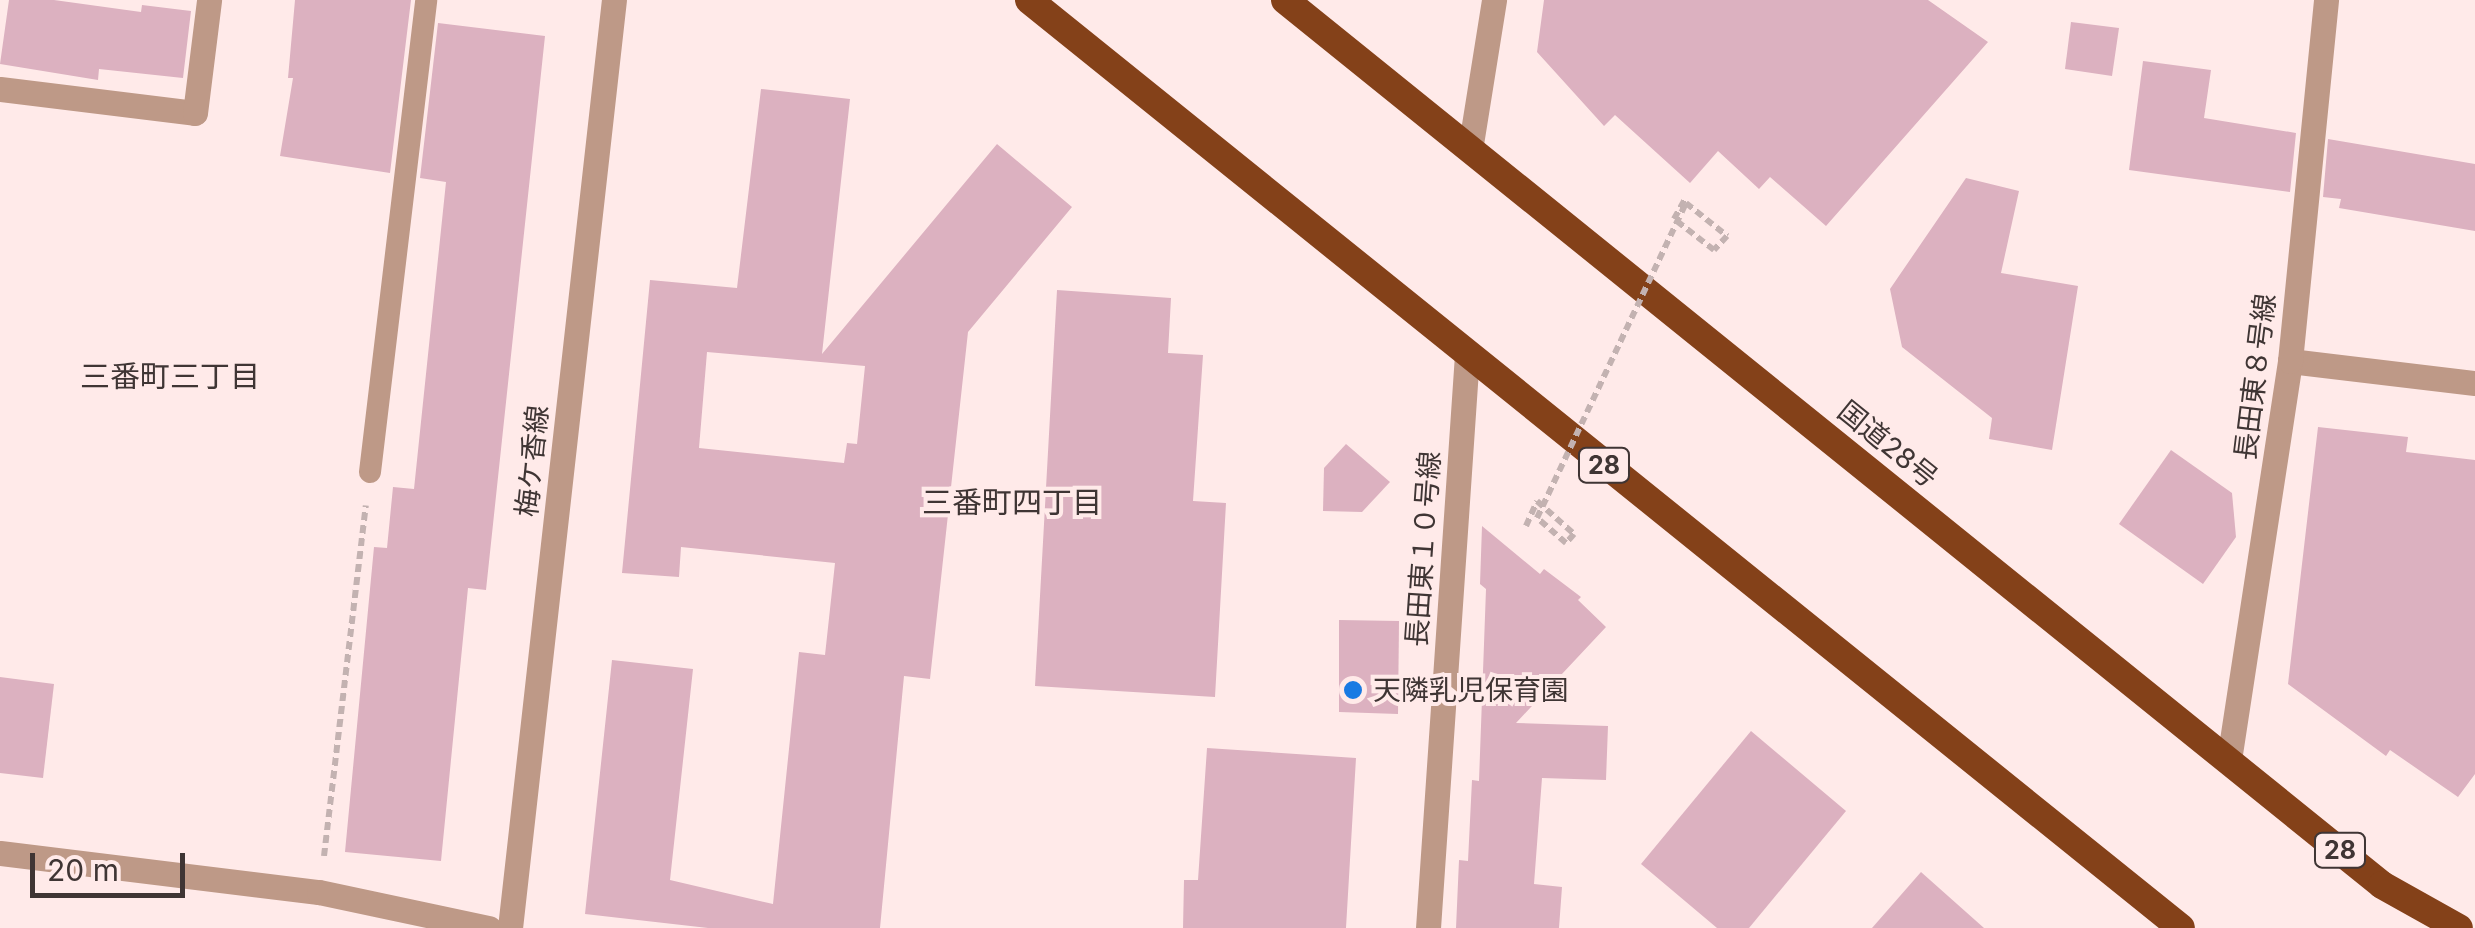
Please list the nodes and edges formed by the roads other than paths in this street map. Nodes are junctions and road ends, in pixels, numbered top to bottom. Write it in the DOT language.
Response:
graph roads {
  1 [pos="208,0"];
  2 [pos="426,0"];
  3 [pos="614,0"];
  4 [pos="1029,0"];
  5 [pos="1285,0"];
  6 [pos="1494,0"];
  7 [pos="2326,0"];
  8 [pos="0,89"];
  9 [pos="1470,150"];
  10 [pos="1468,355"];
  11 [pos="2290,362"];
  12 [pos="2475,382"];
  13 [pos="370,472"];
  14 [pos="2229,760"];
  15 [pos="0,853"];
  16 [pos="489,928"];
  17 [pos="510,928"];
  18 [pos="1428,928"];
  19 [pos="2181,928"];
  20 [pos="2459,928"];
  1 -- 8 [label="street"];
  2 -- 13 [label="lane"];
  3 -- 17 [label="street, 梅ケ香線"];
  4 -- 10 [label="highway, 28"];
  5 -- 9 [label="highway, 国道28号 / 28"];
  6 -- 9 [label="street"];
  7 -- 11 [label="street, 長田東８号線"];
  9 -- 14 [label="highway, 国道28号 / 28"];
  10 -- 18 [label="street, 長田東１０号線"];
  10 -- 19 [label="highway, 28"];
  11 -- 12 [label="street"];
  11 -- 14 [label="street, 長田東８号線"];
  14 -- 20 [label="highway, 国道28号 / 28"];
  15 -- 16 [label="street"];
}
